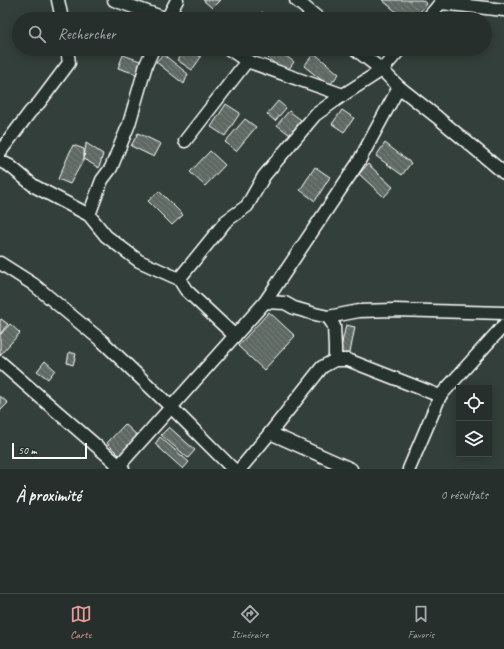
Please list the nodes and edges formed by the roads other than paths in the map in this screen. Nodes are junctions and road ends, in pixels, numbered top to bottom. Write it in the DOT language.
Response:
graph roads {
  1 [pos="58,0"];
  2 [pos="114,0"];
  3 [pos="176,0"];
  4 [pos="296,0"];
  5 [pos="442,2"];
  6 [pos="504,10"];
  7 [pos="61,12"];
  8 [pos="147,12"];
  9 [pos="170,12"];
  10 [pos="311,12"];
  11 [pos="433,12"];
  12 [pos="68,56"];
  13 [pos="150,56"];
  14 [pos="240,56"];
  15 [pos="364,56"];
  16 [pos="394,56"];
  17 [pos="247,61"];
  18 [pos="382,70"];
  19 [pos="399,87"];
  20 [pos="343,95"];
  21 [pos="184,140"];
  22 [pos="0,152"];
  23 [pos="0,161"];
  24 [pos="504,173"];
  25 [pos="89,215"];
  26 [pos="0,263"];
  27 [pos="179,279"];
  28 [pos="266,302"];
  29 [pos="504,313"];
  30 [pos="328,317"];
  31 [pos="504,325"];
  32 [pos="235,336"];
  33 [pos="335,360"];
  34 [pos="0,362"];
  35 [pos="440,396"];
  36 [pos="172,408"];
  37 [pos="270,433"];
  38 [pos="119,468"];
  39 [pos="232,469"];
  40 [pos="240,469"];
  41 [pos="351,469"];
  42 [pos="409,469"];
  1 -- 7 [label="street"];
  2 -- 8 [label="street"];
  3 -- 9 [label="street"];
  4 -- 10 [label="street"];
  5 -- 6 [label="street"];
  5 -- 11 [label="street"];
  12 -- 22 [label="street"];
  13 -- 25 [label="street"];
  14 -- 17 [label="street"];
  15 -- 18 [label="street"];
  16 -- 18 [label="street"];
  17 -- 20 [label="street"];
  17 -- 21 [label="street"];
  18 -- 19 [label="street"];
  18 -- 20 [label="street"];
  19 -- 24 [label="street"];
  19 -- 28 [label="street"];
  20 -- 27 [label="street"];
  23 -- 25 [label="street"];
  25 -- 27 [label="street"];
  26 -- 36 [label="street"];
  27 -- 32 [label="street"];
  28 -- 30 [label="street"];
  28 -- 32 [label="street"];
  29 -- 30 [label="street"];
  30 -- 33 [label="street"];
  31 -- 35 [label="street"];
  32 -- 36 [label="street"];
  33 -- 35 [label="street"];
  33 -- 37 [label="street"];
  34 -- 38 [label="street"];
  35 -- 42 [label="street"];
  36 -- 38 [label="street"];
  36 -- 39 [label="street"];
  37 -- 40 [label="street"];
  37 -- 41 [label="street"];
}
